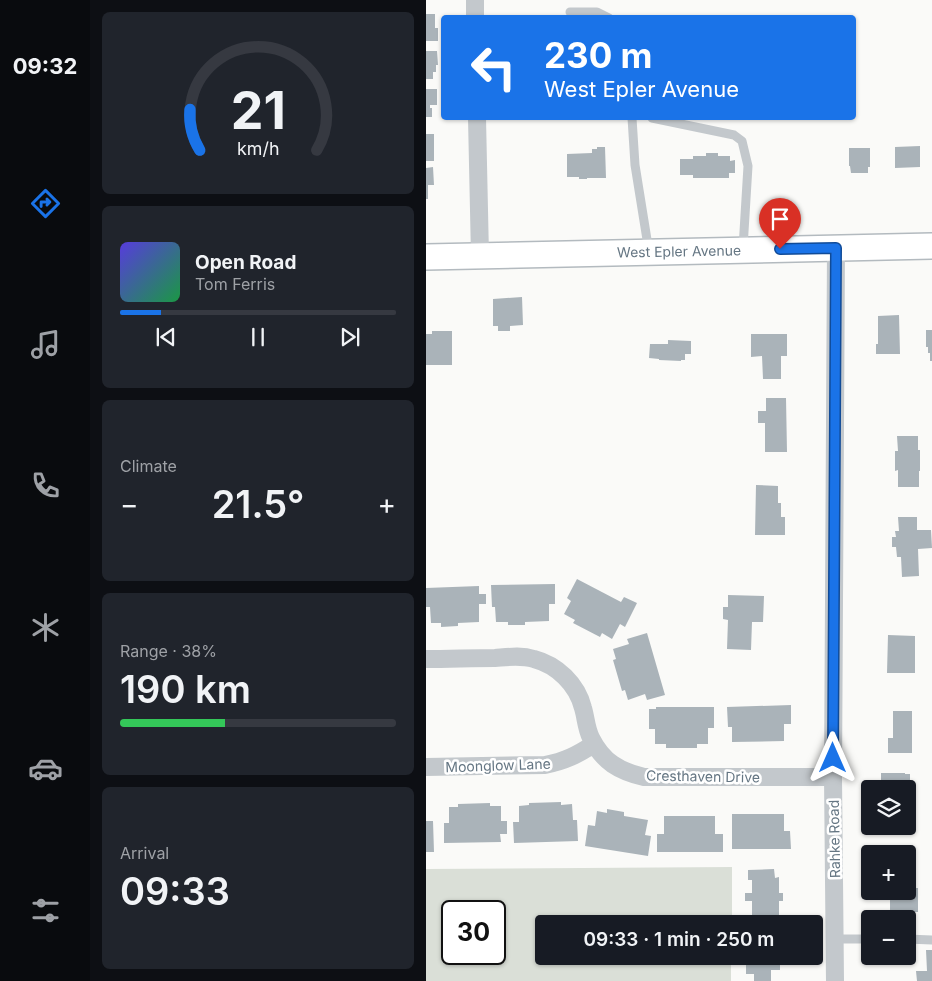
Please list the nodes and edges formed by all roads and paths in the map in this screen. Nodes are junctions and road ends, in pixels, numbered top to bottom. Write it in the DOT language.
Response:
graph roads {
  1 [pos="475,0"];
  2 [pos="570,12"];
  3 [pos="475,15"];
  4 [pos="603,15"];
  5 [pos="477,120"];
  6 [pos="632,120"];
  7 [pos="662,120"];
  8 [pos="932,246"];
  9 [pos="836,248"];
  10 [pos="743,250"];
  11 [pos="649,252"];
  12 [pos="480,256"];
  13 [pos="426,257"];
  14 [pos="426,659"];
  15 [pos="594,744"];
  16 [pos="426,767"];
  17 [pos="833,777"];
  18 [pos="835,939"];
  19 [pos="861,939"];
  20 [pos="916,939"];
  21 [pos="932,940"];
  22 [pos="835,981"];
  1 -- 3 [label="street"];
  2 -- 4 [label="lane"];
  5 -- 12 [label="street"];
  6 -- 11 [label="lane"];
  7 -- 10 [label="lane"];
  8 -- 9 [label="street, West Epler Avenue"];
  9 -- 10 [label="street, West Epler Avenue"];
  9 -- 17 [label="street, Rahke Road"];
  10 -- 11 [label="street, West Epler Avenue"];
  11 -- 12 [label="street, West Epler Avenue"];
  12 -- 13 [label="street, West Epler Avenue"];
  14 -- 15 [label="street, Cresthaven Drive"];
  15 -- 16 [label="street, Moonglow Lane"];
  15 -- 17 [label="street, Cresthaven Drive"];
  17 -- 18 [label="street, Rahke Road"];
  18 -- 19 [label="lane"];
  18 -- 22 [label="street, Rahke Road"];
  20 -- 21 [label="lane"];
}
